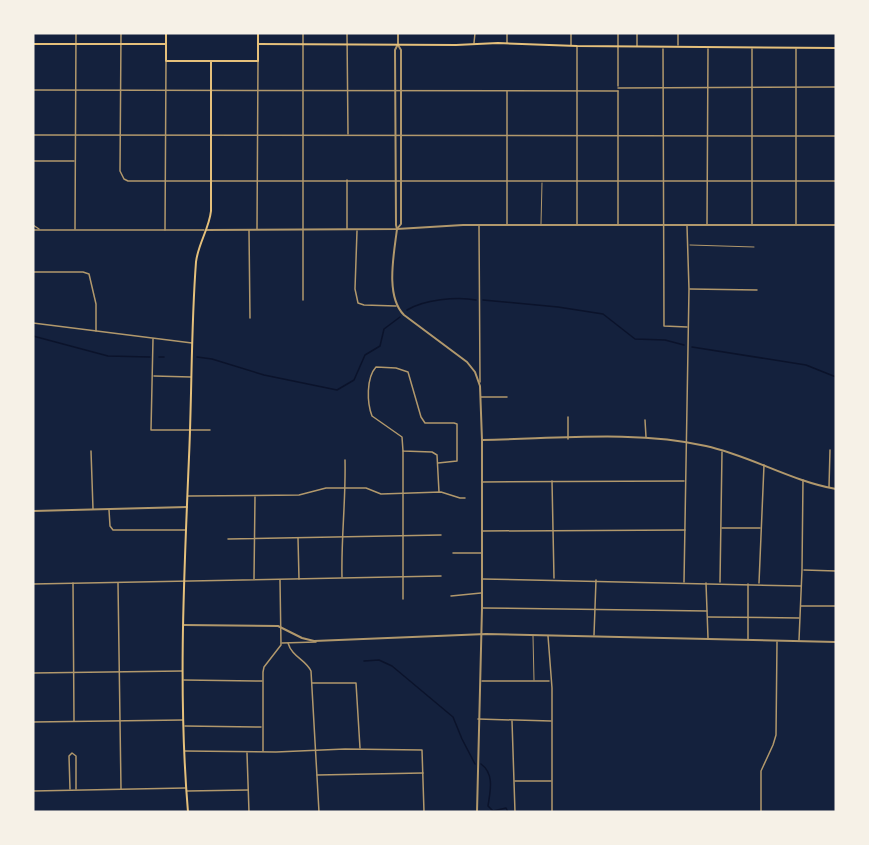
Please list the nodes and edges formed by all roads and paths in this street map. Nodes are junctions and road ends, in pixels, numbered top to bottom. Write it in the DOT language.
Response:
graph roads {
  1 [pos="76,33"];
  2 [pos="121,33"];
  3 [pos="166,33"];
  4 [pos="258,33"];
  5 [pos="303,33"];
  6 [pos="348,33"];
  7 [pos="398,33"];
  8 [pos="475,33"];
  9 [pos="507,33"];
  10 [pos="571,33"];
  11 [pos="618,33"];
  12 [pos="637,33"];
  13 [pos="678,33"];
  14 [pos="507,43"];
  15 [pos="33,44"];
  16 [pos="76,44"];
  17 [pos="121,44"];
  18 [pos="166,44"];
  19 [pos="258,44"];
  20 [pos="303,44"];
  21 [pos="347,44"];
  22 [pos="398,44"];
  23 [pos="474,44"];
  24 [pos="571,46"];
  25 [pos="577,46"];
  26 [pos="618,46"];
  27 [pos="637,46"];
  28 [pos="663,46"];
  29 [pos="678,46"];
  30 [pos="708,46"];
  31 [pos="752,47"];
  32 [pos="796,48"];
  33 [pos="836,48"];
  34 [pos="166,61"];
  35 [pos="212,61"];
  36 [pos="258,61"];
  37 [pos="708,86"];
  38 [pos="663,87"];
  39 [pos="752,87"];
  40 [pos="796,87"];
  41 [pos="836,87"];
  42 [pos="618,89"];
  43 [pos="33,90"];
  44 [pos="76,90"];
  45 [pos="120,90"];
  46 [pos="166,90"];
  47 [pos="211,90"];
  48 [pos="258,90"];
  49 [pos="303,90"];
  50 [pos="348,90"];
  51 [pos="396,90"];
  52 [pos="402,90"];
  53 [pos="507,90"];
  54 [pos="577,91"];
  55 [pos="33,135"];
  56 [pos="75,135"];
  57 [pos="120,135"];
  58 [pos="165,135"];
  59 [pos="211,135"];
  60 [pos="258,135"];
  61 [pos="303,135"];
  62 [pos="348,135"];
  63 [pos="396,135"];
  64 [pos="402,135"];
  65 [pos="507,136"];
  66 [pos="577,136"];
  67 [pos="618,136"];
  68 [pos="663,136"];
  69 [pos="707,136"];
  70 [pos="752,136"];
  71 [pos="796,136"];
  72 [pos="836,136"];
  73 [pos="33,161"];
  74 [pos="75,161"];
  75 [pos="165,180"];
  76 [pos="211,180"];
  77 [pos="257,180"];
  78 [pos="303,180"];
  79 [pos="347,180"];
  80 [pos="395,180"];
  81 [pos="402,180"];
  82 [pos="507,181"];
  83 [pos="542,181"];
  84 [pos="577,181"];
  85 [pos="618,181"];
  86 [pos="663,181"];
  87 [pos="707,181"];
  88 [pos="752,181"];
  89 [pos="796,181"];
  90 [pos="836,181"];
  91 [pos="33,225"];
  92 [pos="479,225"];
  93 [pos="507,225"];
  94 [pos="541,225"];
  95 [pos="578,225"];
  96 [pos="618,225"];
  97 [pos="663,225"];
  98 [pos="687,225"];
  99 [pos="707,225"];
  100 [pos="752,225"];
  101 [pos="796,225"];
  102 [pos="836,225"];
  103 [pos="40,229"];
  104 [pos="75,229"];
  105 [pos="33,230"];
  106 [pos="165,230"];
  107 [pos="205,230"];
  108 [pos="249,230"];
  109 [pos="257,230"];
  110 [pos="303,230"];
  111 [pos="347,230"];
  112 [pos="357,230"];
  113 [pos="397,230"];
  114 [pos="688,244"];
  115 [pos="754,247"];
  116 [pos="33,272"];
  117 [pos="689,289"];
  118 [pos="757,290"];
  119 [pos="303,300"];
  120 [pos="396,306"];
  121 [pos="250,318"];
  122 [pos="33,323"];
  123 [pos="688,327"];
  124 [pos="96,332"];
  125 [pos="153,339"];
  126 [pos="192,343"];
  127 [pos="152,376"];
  128 [pos="192,376"];
  129 [pos="480,386"];
  130 [pos="481,397"];
  131 [pos="507,397"];
  132 [pos="568,417"];
  133 [pos="645,420"];
  134 [pos="190,430"];
  135 [pos="210,430"];
  136 [pos="646,438"];
  137 [pos="568,439"];
  138 [pos="482,440"];
  139 [pos="686,442"];
  140 [pos="722,450"];
  141 [pos="830,450"];
  142 [pos="91,451"];
  143 [pos="403,451"];
  144 [pos="345,460"];
  145 [pos="438,463"];
  146 [pos="764,464"];
  147 [pos="803,480"];
  148 [pos="552,481"];
  149 [pos="685,481"];
  150 [pos="482,482"];
  151 [pos="345,488"];
  152 [pos="829,488"];
  153 [pos="836,489"];
  154 [pos="439,492"];
  155 [pos="403,494"];
  156 [pos="188,496"];
  157 [pos="255,496"];
  158 [pos="465,498"];
  159 [pos="187,507"];
  160 [pos="109,508"];
  161 [pos="93,509"];
  162 [pos="33,511"];
  163 [pos="721,528"];
  164 [pos="760,528"];
  165 [pos="187,530"];
  166 [pos="685,530"];
  167 [pos="482,531"];
  168 [pos="553,531"];
  169 [pos="403,535"];
  170 [pos="441,535"];
  171 [pos="342,536"];
  172 [pos="298,537"];
  173 [pos="254,538"];
  174 [pos="228,539"];
  175 [pos="482,552"];
  176 [pos="453,553"];
  177 [pos="802,570"];
  178 [pos="836,571"];
  179 [pos="441,576"];
  180 [pos="342,578"];
  181 [pos="403,578"];
  182 [pos="482,579"];
  183 [pos="554,579"];
  184 [pos="254,580"];
  185 [pos="280,580"];
  186 [pos="299,580"];
  187 [pos="596,580"];
  188 [pos="185,581"];
  189 [pos="118,582"];
  190 [pos="684,582"];
  191 [pos="706,582"];
  192 [pos="73,583"];
  193 [pos="720,583"];
  194 [pos="33,584"];
  195 [pos="748,584"];
  196 [pos="759,584"];
  197 [pos="801,586"];
  198 [pos="482,593"];
  199 [pos="451,596"];
  200 [pos="403,599"];
  201 [pos="800,606"];
  202 [pos="836,606"];
  203 [pos="482,608"];
  204 [pos="596,609"];
  205 [pos="707,611"];
  206 [pos="708,617"];
  207 [pos="748,617"];
  208 [pos="800,618"];
  209 [pos="184,625"];
  210 [pos="280,626"];
  211 [pos="482,634"];
  212 [pos="533,634"];
  213 [pos="548,635"];
  214 [pos="594,635"];
  215 [pos="708,638"];
  216 [pos="747,640"];
  217 [pos="318,641"];
  218 [pos="777,641"];
  219 [pos="799,641"];
  220 [pos="836,642"];
  221 [pos="281,643"];
  222 [pos="288,643"];
  223 [pos="184,671"];
  224 [pos="119,672"];
  225 [pos="33,673"];
  226 [pos="74,673"];
  227 [pos="184,680"];
  228 [pos="263,681"];
  229 [pos="481,681"];
  230 [pos="534,681"];
  231 [pos="551,681"];
  232 [pos="312,683"];
  233 [pos="478,719"];
  234 [pos="184,720"];
  235 [pos="512,721"];
  236 [pos="552,721"];
  237 [pos="33,722"];
  238 [pos="74,722"];
  239 [pos="120,722"];
  240 [pos="184,726"];
  241 [pos="262,727"];
  242 [pos="360,749"];
  243 [pos="184,751"];
  244 [pos="315,751"];
  245 [pos="247,752"];
  246 [pos="263,752"];
  247 [pos="423,773"];
  248 [pos="316,775"];
  249 [pos="552,781"];
  250 [pos="514,782"];
  251 [pos="121,789"];
  252 [pos="186,789"];
  253 [pos="70,790"];
  254 [pos="76,790"];
  255 [pos="248,790"];
  256 [pos="33,791"];
  257 [pos="188,812"];
  258 [pos="249,812"];
  259 [pos="319,812"];
  260 [pos="424,812"];
  261 [pos="477,812"];
  262 [pos="515,812"];
  263 [pos="552,812"];
  264 [pos="761,812"];
  1 -- 16 [label="street"];
  2 -- 17 [label="street"];
  3 -- 18 [label="main road"];
  4 -- 19 [label="main road"];
  5 -- 20 [label="street"];
  6 -- 21 [label="street"];
  7 -- 22 [label="street"];
  8 -- 23 [label="street"];
  9 -- 14 [label="street"];
  10 -- 24 [label="street"];
  11 -- 26 [label="street"];
  12 -- 27 [label="street"];
  13 -- 29 [label="street"];
  14 -- 23 [label="main road"];
  14 -- 24 [label="main road"];
  15 -- 16 [label="main road"];
  16 -- 17 [label="main road"];
  16 -- 44 [label="street"];
  17 -- 18 [label="main road"];
  17 -- 45 [label="street"];
  18 -- 34 [label="main road"];
  19 -- 20 [label="main road"];
  19 -- 36 [label="main road"];
  20 -- 21 [label="main road"];
  20 -- 49 [label="street"];
  21 -- 22 [label="main road"];
  21 -- 50 [label="street"];
  22 -- 23 [label="main road"];
  22 -- 51 [label="street"];
  22 -- 52 [label="street"];
  24 -- 25 [label="main road"];
  25 -- 26 [label="main road"];
  25 -- 54 [label="street"];
  26 -- 27 [label="main road"];
  26 -- 42 [label="street"];
  27 -- 28 [label="main road"];
  28 -- 29 [label="main road"];
  28 -- 38 [label="street"];
  29 -- 30 [label="main road"];
  30 -- 31 [label="main road"];
  30 -- 37 [label="street"];
  31 -- 32 [label="main road"];
  31 -- 39 [label="street"];
  32 -- 33 [label="main road"];
  32 -- 40 [label="street"];
  34 -- 35 [label="main road"];
  34 -- 46 [label="street"];
  35 -- 36 [label="main road"];
  35 -- 47 [label="main road"];
  36 -- 48 [label="street"];
  37 -- 38 [label="street"];
  37 -- 39 [label="street"];
  37 -- 69 [label="street"];
  38 -- 42 [label="street"];
  38 -- 68 [label="street"];
  39 -- 40 [label="street"];
  39 -- 70 [label="street"];
  40 -- 41 [label="street"];
  40 -- 71 [label="street"];
  42 -- 54 [label="street"];
  42 -- 67 [label="street"];
  43 -- 44 [label="street"];
  44 -- 45 [label="street"];
  44 -- 56 [label="street"];
  45 -- 46 [label="street"];
  45 -- 57 [label="street"];
  46 -- 47 [label="street"];
  46 -- 58 [label="street"];
  47 -- 48 [label="street"];
  47 -- 59 [label="main road"];
  48 -- 49 [label="street"];
  48 -- 60 [label="street"];
  49 -- 50 [label="street"];
  49 -- 61 [label="street"];
  50 -- 51 [label="street"];
  50 -- 62 [label="street"];
  51 -- 52 [label="street"];
  51 -- 63 [label="street"];
  52 -- 53 [label="street"];
  52 -- 64 [label="street"];
  53 -- 54 [label="street"];
  53 -- 65 [label="street"];
  54 -- 66 [label="street"];
  55 -- 56 [label="street"];
  56 -- 57 [label="street"];
  56 -- 74 [label="street"];
  57 -- 58 [label="street"];
  57 -- 75 [label="street"];
  58 -- 59 [label="street"];
  58 -- 75 [label="street"];
  59 -- 60 [label="street"];
  59 -- 76 [label="main road"];
  60 -- 61 [label="street"];
  60 -- 77 [label="street"];
  61 -- 62 [label="street"];
  61 -- 78 [label="street"];
  62 -- 63 [label="street"];
  63 -- 64 [label="street"];
  63 -- 80 [label="street"];
  64 -- 65 [label="street"];
  64 -- 81 [label="street"];
  65 -- 66 [label="street"];
  65 -- 82 [label="street"];
  66 -- 67 [label="street"];
  66 -- 84 [label="street"];
  67 -- 68 [label="street"];
  67 -- 85 [label="street"];
  68 -- 69 [label="street"];
  68 -- 86 [label="street"];
  69 -- 70 [label="street"];
  69 -- 87 [label="street"];
  70 -- 71 [label="street"];
  70 -- 88 [label="street"];
  71 -- 72 [label="street"];
  71 -- 89 [label="street"];
  73 -- 74 [label="street"];
  74 -- 104 [label="street"];
  75 -- 76 [label="street"];
  75 -- 106 [label="street"];
  76 -- 77 [label="street"];
  76 -- 107 [label="main road"];
  77 -- 78 [label="street"];
  77 -- 109 [label="street"];
  78 -- 79 [label="street"];
  78 -- 110 [label="street"];
  79 -- 80 [label="street"];
  79 -- 111 [label="street"];
  80 -- 81 [label="street"];
  80 -- 113 [label="street"];
  81 -- 82 [label="street"];
  81 -- 113 [label="street"];
  82 -- 83 [label="street"];
  82 -- 93 [label="street"];
  83 -- 84 [label="street"];
  83 -- 94 [label="lane"];
  84 -- 85 [label="street"];
  84 -- 95 [label="street"];
  85 -- 86 [label="street"];
  85 -- 96 [label="street"];
  86 -- 87 [label="street"];
  86 -- 97 [label="street"];
  87 -- 88 [label="street"];
  87 -- 99 [label="street"];
  88 -- 89 [label="street"];
  88 -- 100 [label="street"];
  89 -- 90 [label="street"];
  89 -- 101 [label="street"];
  91 -- 103 [label="street"];
  92 -- 93 [label="street"];
  92 -- 113 [label="street"];
  92 -- 129 [label="street"];
  93 -- 94 [label="street"];
  94 -- 95 [label="street"];
  95 -- 96 [label="street"];
  96 -- 97 [label="street"];
  97 -- 98 [label="street"];
  97 -- 123 [label="street"];
  98 -- 99 [label="street"];
  98 -- 114 [label="street"];
  99 -- 100 [label="street"];
  100 -- 101 [label="street"];
  101 -- 102 [label="street"];
  103 -- 104 [label="street"];
  103 -- 105 [label="street"];
  104 -- 106 [label="street"];
  106 -- 107 [label="street"];
  107 -- 108 [label="street"];
  107 -- 126 [label="main road"];
  108 -- 109 [label="street"];
  108 -- 121 [label="street"];
  109 -- 110 [label="street"];
  110 -- 111 [label="street"];
  110 -- 119 [label="street"];
  111 -- 112 [label="street"];
  112 -- 113 [label="street"];
  112 -- 120 [label="street"];
  113 -- 120 [label="street"];
  114 -- 115 [label="lane"];
  114 -- 117 [label="street"];
  116 -- 124 [label="street"];
  117 -- 118 [label="street"];
  117 -- 123 [label="street"];
  120 -- 129 [label="street"];
  122 -- 124 [label="street"];
  123 -- 139 [label="street"];
  124 -- 125 [label="street"];
  125 -- 126 [label="street"];
  125 -- 127 [label="street"];
  126 -- 128 [label="main road"];
  127 -- 128 [label="street"];
  127 -- 134 [label="street"];
  128 -- 134 [label="main road"];
  129 -- 130 [label="street"];
  130 -- 131 [label="street"];
  130 -- 138 [label="street"];
  132 -- 137 [label="street"];
  133 -- 136 [label="street"];
  134 -- 135 [label="street"];
  134 -- 156 [label="main road"];
  136 -- 137 [label="street"];
  136 -- 139 [label="street"];
  137 -- 138 [label="street"];
  138 -- 150 [label="street"];
  139 -- 140 [label="street"];
  139 -- 149 [label="street"];
  140 -- 146 [label="street"];
  140 -- 163 [label="street"];
  141 -- 152 [label="street"];
  142 -- 161 [label="street"];
  143 -- 145 [label="street"];
  143 -- 145 [label="street"];
  143 -- 155 [label="street"];
  144 -- 151 [label="street"];
  145 -- 154 [label="street"];
  146 -- 147 [label="street"];
  146 -- 164 [label="street"];
  147 -- 152 [label="street"];
  147 -- 177 [label="street"];
  148 -- 149 [label="street"];
  148 -- 150 [label="street"];
  148 -- 168 [label="street"];
  149 -- 166 [label="street"];
  150 -- 167 [label="street"];
  151 -- 155 [label="street"];
  151 -- 157 [label="street"];
  151 -- 171 [label="street"];
  152 -- 153 [label="street"];
  154 -- 155 [label="street"];
  154 -- 158 [label="street"];
  155 -- 169 [label="street"];
  156 -- 157 [label="street"];
  156 -- 159 [label="main road"];
  157 -- 173 [label="street"];
  159 -- 160 [label="street"];
  159 -- 165 [label="main road"];
  160 -- 161 [label="street"];
  160 -- 165 [label="street"];
  161 -- 162 [label="street"];
  163 -- 164 [label="street"];
  163 -- 193 [label="street"];
  164 -- 196 [label="street"];
  165 -- 188 [label="main road"];
  166 -- 168 [label="street"];
  166 -- 190 [label="street"];
  167 -- 168 [label="street"];
  167 -- 175 [label="street"];
  168 -- 183 [label="street"];
  169 -- 170 [label="street"];
  169 -- 171 [label="street"];
  169 -- 181 [label="street"];
  171 -- 172 [label="street"];
  171 -- 180 [label="street"];
  172 -- 173 [label="street"];
  172 -- 186 [label="street"];
  173 -- 174 [label="street"];
  173 -- 184 [label="street"];
  175 -- 176 [label="street"];
  175 -- 182 [label="street"];
  177 -- 178 [label="street"];
  177 -- 197 [label="street"];
  179 -- 181 [label="street"];
  180 -- 181 [label="street"];
  180 -- 186 [label="street"];
  181 -- 200 [label="street"];
  182 -- 183 [label="street"];
  182 -- 198 [label="street"];
  183 -- 187 [label="street"];
  184 -- 185 [label="street"];
  184 -- 188 [label="street"];
  185 -- 186 [label="street"];
  185 -- 210 [label="street"];
  187 -- 190 [label="street"];
  187 -- 204 [label="street"];
  188 -- 189 [label="street"];
  188 -- 209 [label="main road"];
  189 -- 192 [label="street"];
  189 -- 224 [label="street"];
  190 -- 191 [label="street"];
  191 -- 193 [label="street"];
  191 -- 205 [label="street"];
  192 -- 194 [label="street"];
  192 -- 226 [label="street"];
  193 -- 195 [label="street"];
  195 -- 196 [label="street"];
  195 -- 207 [label="street"];
  196 -- 197 [label="street"];
  197 -- 201 [label="street"];
  198 -- 199 [label="street"];
  198 -- 203 [label="street"];
  201 -- 202 [label="street"];
  201 -- 208 [label="street"];
  203 -- 204 [label="street"];
  203 -- 211 [label="street"];
  204 -- 205 [label="street"];
  204 -- 214 [label="street"];
  205 -- 206 [label="street"];
  206 -- 207 [label="street"];
  206 -- 215 [label="street"];
  207 -- 208 [label="street"];
  207 -- 216 [label="street"];
  208 -- 219 [label="street"];
  209 -- 210 [label="street"];
  209 -- 223 [label="main road"];
  210 -- 217 [label="street"];
  210 -- 221 [label="street"];
  211 -- 212 [label="street"];
  211 -- 217 [label="street"];
  211 -- 229 [label="street"];
  212 -- 213 [label="street"];
  212 -- 230 [label="lane"];
  213 -- 214 [label="street"];
  213 -- 231 [label="street"];
  214 -- 215 [label="street"];
  215 -- 216 [label="street"];
  216 -- 218 [label="street"];
  217 -- 222 [label="street"];
  218 -- 219 [label="street"];
  218 -- 264 [label="street"];
  219 -- 220 [label="street"];
  221 -- 222 [label="street"];
  221 -- 228 [label="street"];
  222 -- 232 [label="street"];
  223 -- 224 [label="street"];
  223 -- 227 [label="main road"];
  224 -- 226 [label="street"];
  224 -- 239 [label="street"];
  225 -- 226 [label="street"];
  226 -- 238 [label="street"];
  227 -- 228 [label="street"];
  227 -- 234 [label="main road"];
  228 -- 241 [label="street"];
  229 -- 230 [label="street"];
  229 -- 233 [label="street"];
  230 -- 231 [label="street"];
  231 -- 236 [label="street"];
  232 -- 242 [label="street"];
  232 -- 244 [label="street"];
  233 -- 235 [label="street"];
  233 -- 261 [label="street"];
  234 -- 239 [label="street"];
  234 -- 240 [label="main road"];
  235 -- 236 [label="street"];
  235 -- 250 [label="street"];
  236 -- 249 [label="street"];
  237 -- 238 [label="street"];
  238 -- 239 [label="street"];
  239 -- 251 [label="street"];
  240 -- 241 [label="street"];
  240 -- 243 [label="main road"];
  241 -- 246 [label="street"];
  242 -- 244 [label="street"];
  242 -- 247 [label="street"];
  243 -- 245 [label="street"];
  243 -- 252 [label="main road"];
  244 -- 246 [label="street"];
  244 -- 248 [label="street"];
  245 -- 246 [label="street"];
  245 -- 255 [label="street"];
  247 -- 248 [label="street"];
  247 -- 260 [label="street"];
  248 -- 259 [label="street"];
  249 -- 250 [label="street"];
  249 -- 263 [label="street"];
  250 -- 262 [label="street"];
  251 -- 252 [label="street"];
  251 -- 254 [label="street"];
  252 -- 255 [label="street"];
  252 -- 257 [label="main road"];
  253 -- 254 [label="street"];
  253 -- 254 [label="street"];
  253 -- 256 [label="street"];
  255 -- 258 [label="street"];
}
